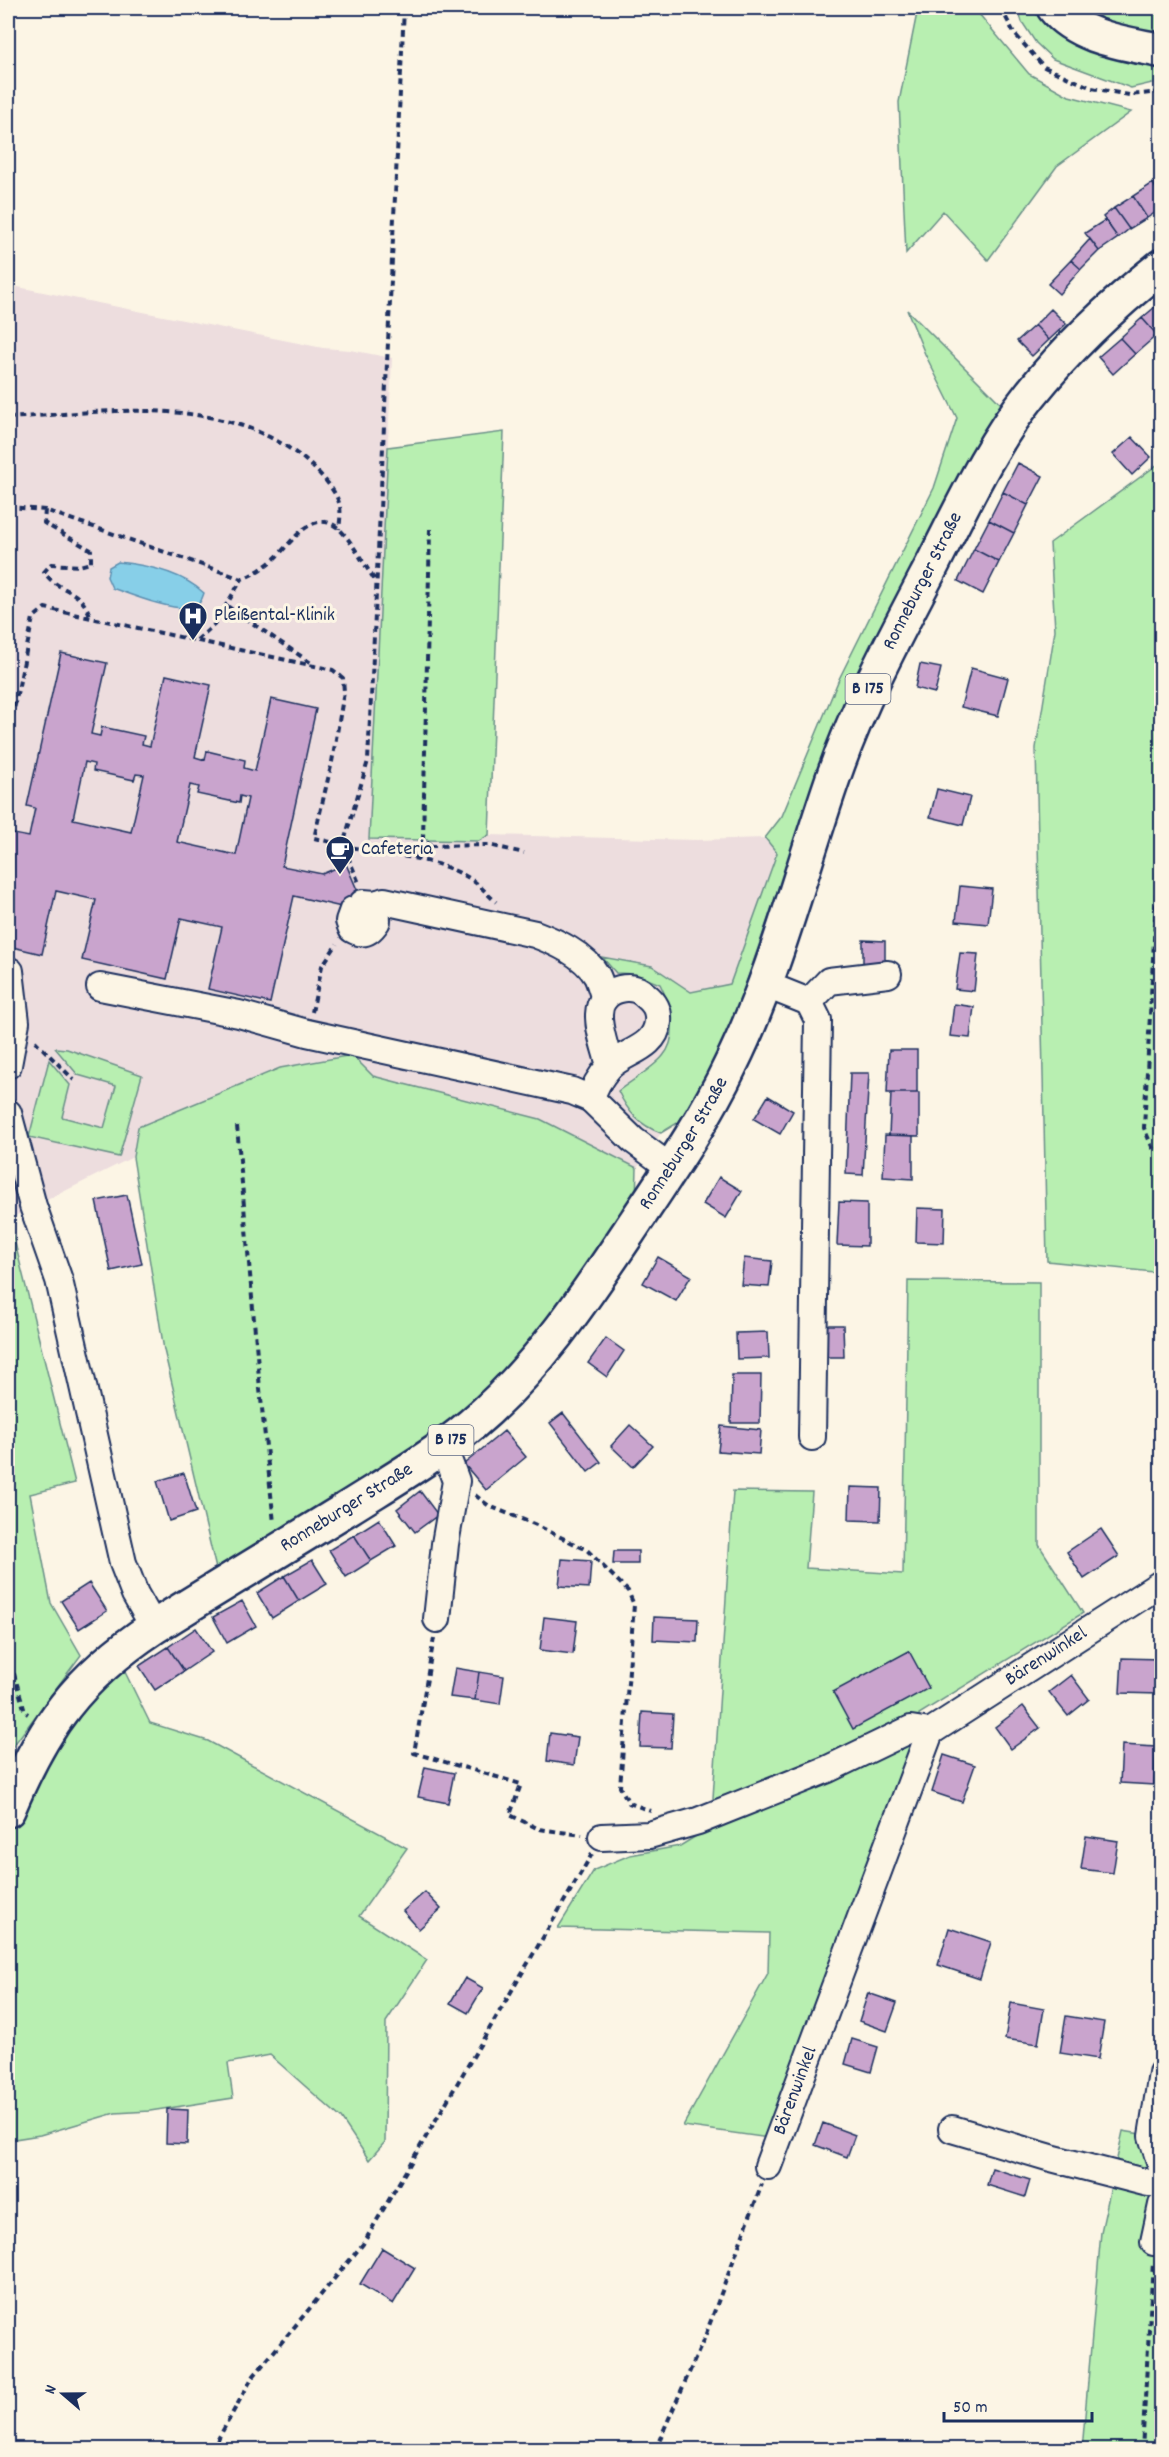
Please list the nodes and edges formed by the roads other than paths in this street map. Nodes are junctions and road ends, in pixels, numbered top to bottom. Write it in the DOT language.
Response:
graph roads {
  1 [pos="1054,8"];
  2 [pos="1084,8"];
  3 [pos="1108,38"];
  4 [pos="1161,51"];
  5 [pos="1161,266"];
  6 [pos="360,905"];
  7 [pos="10,971"];
  8 [pos="888,974"];
  9 [pos="764,984"];
  10 [pos="100,987"];
  11 [pos="605,998"];
  12 [pos="809,1002"];
  13 [pos="8,1065"];
  14 [pos="610,1066"];
  15 [pos="591,1099"];
  16 [pos="8,1113"];
  17 [pos="671,1168"];
  18 [pos="812,1437"];
  19 [pos="443,1446"];
  20 [pos="1161,1582"];
  21 [pos="437,1619"];
  22 [pos="154,1627"];
  23 [pos="930,1732"];
  24 [pos="8,1810"];
  25 [pos="602,1837"];
  26 [pos="1161,2073"];
  27 [pos="952,2129"];
  28 [pos="768,2166"];
  29 [pos="1161,2168"];
  30 [pos="1161,2183"];
  31 [pos="1161,2205"];
  32 [pos="1154,2242"];
  1 -- 3 [label="main road"];
  2 -- 3 [label="main road"];
  3 -- 4 [label="main road"];
  5 -- 9 [label="main road, Ronneburger Straße / B 175"];
  6 -- 11 [label="street"];
  7 -- 13 [label="street"];
  8 -- 12 [label="street"];
  9 -- 12 [label="street"];
  9 -- 17 [label="main road, Ronneburger Straße / B 175"];
  10 -- 15 [label="street"];
  11 -- 14 [label="street"];
  11 -- 14 [label="street"];
  12 -- 18 [label="street"];
  14 -- 15 [label="street"];
  15 -- 17 [label="street"];
  16 -- 22 [label="street"];
  17 -- 19 [label="main road, Ronneburger Straße / B 175"];
  19 -- 21 [label="street"];
  19 -- 22 [label="main road, Ronneburger Straße / B 175"];
  20 -- 23 [label="street, Bärenwinkel"];
  22 -- 24 [label="main road, Ronneburger Straße / B 175"];
  23 -- 25 [label="street, Bärenwinkel"];
  23 -- 28 [label="street, Bärenwinkel"];
  26 -- 29 [label="street"];
  27 -- 30 [label="street"];
  31 -- 32 [label="street"];
}
